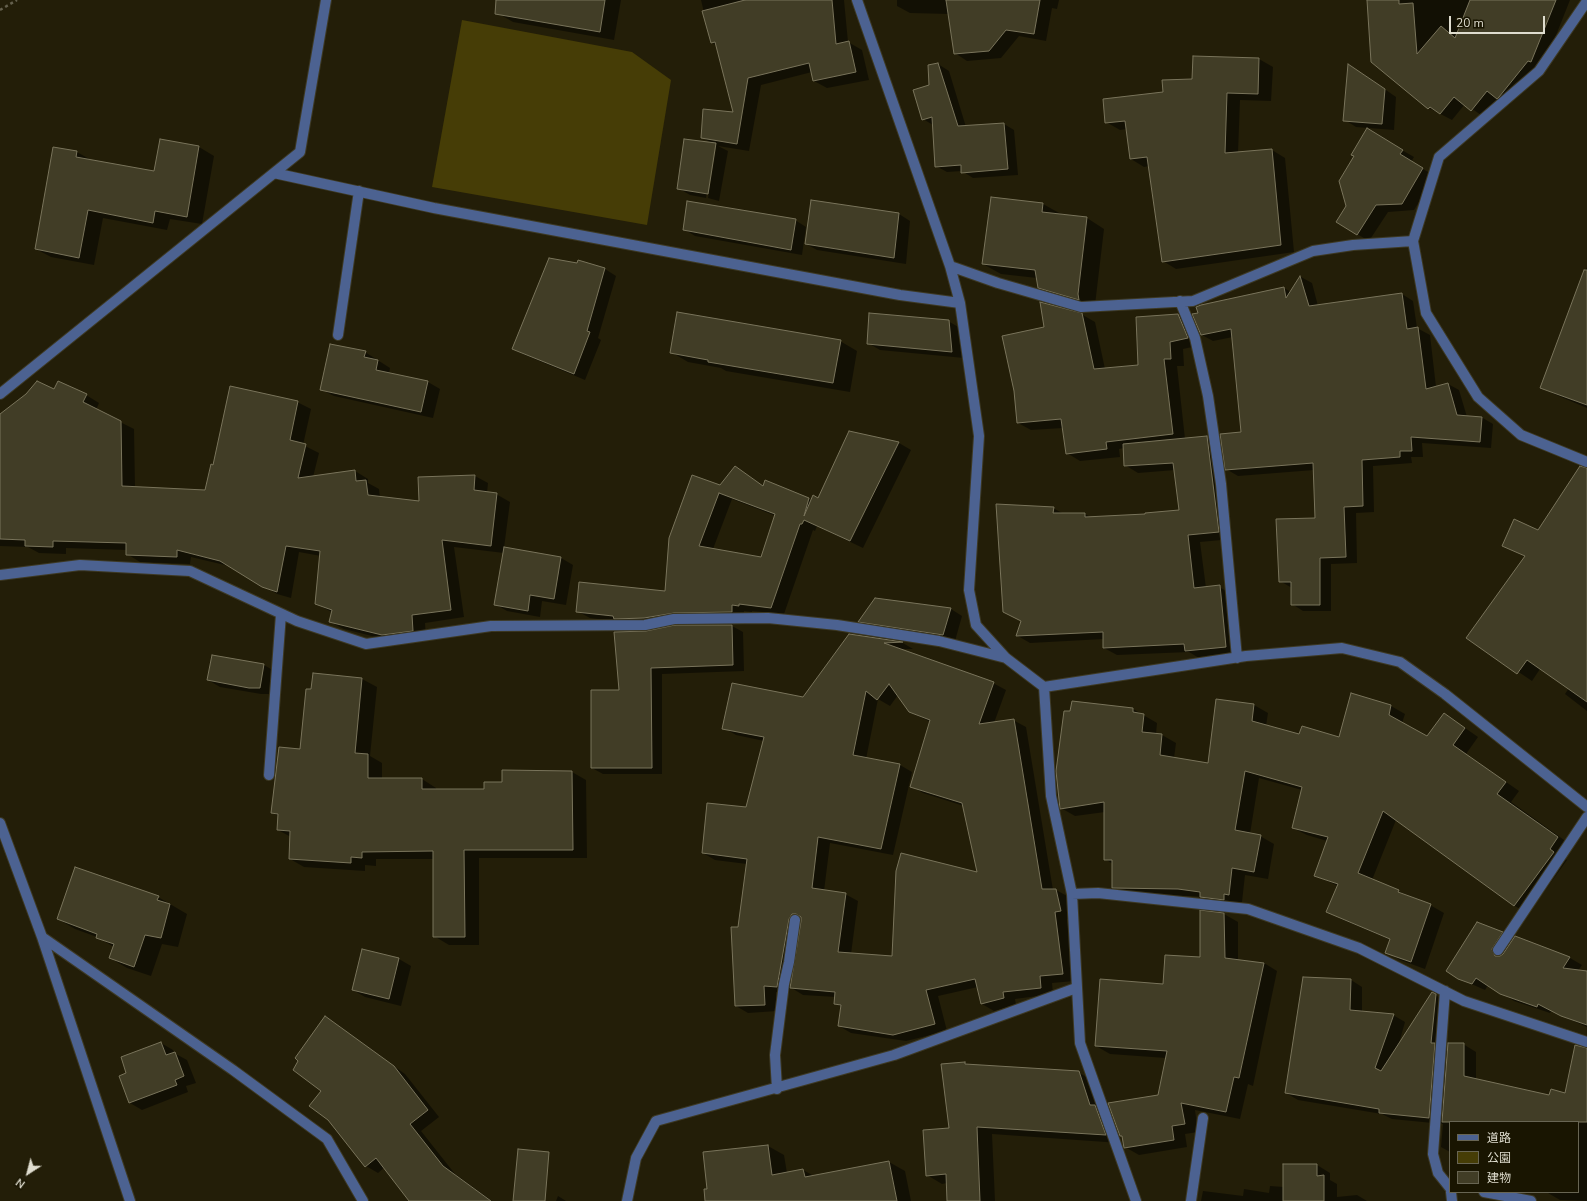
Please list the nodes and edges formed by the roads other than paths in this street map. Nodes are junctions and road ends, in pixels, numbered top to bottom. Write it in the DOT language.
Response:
graph roads {
  1 [pos="326,0"];
  2 [pos="857,0"];
  3 [pos="1587,1"];
  4 [pos="274,173"];
  5 [pos="359,191"];
  6 [pos="1413,241"];
  7 [pos="950,266"];
  8 [pos="1180,302"];
  9 [pos="960,304"];
  10 [pos="338,335"];
  11 [pos="0,394"];
  12 [pos="1587,462"];
  13 [pos="0,575"];
  14 [pos="281,614"];
  15 [pos="1006,658"];
  16 [pos="1237,658"];
  17 [pos="1044,687"];
  18 [pos="269,775"];
  19 [pos="1587,807"];
  20 [pos="1587,817"];
  21 [pos="0,823"];
  22 [pos="1072,894"];
  23 [pos="795,920"];
  24 [pos="42,937"];
  25 [pos="1498,950"];
  26 [pos="1076,988"];
  27 [pos="1445,991"];
  28 [pos="1587,1042"];
  29 [pos="777,1089"];
  30 [pos="1203,1118"];
  31 [pos="1449,1187"];
  32 [pos="1489,1193"];
  33 [pos="130,1201"];
  34 [pos="363,1201"];
  35 [pos="627,1201"];
  36 [pos="1136,1201"];
  37 [pos="1191,1201"];
  38 [pos="1531,1201"];
  1 -- 4 [label="street"];
  2 -- 7 [label="street"];
  3 -- 6 [label="street"];
  4 -- 5 [label="street"];
  4 -- 11 [label="street"];
  5 -- 9 [label="street"];
  5 -- 10 [label="street"];
  6 -- 8 [label="street"];
  6 -- 12 [label="street"];
  7 -- 8 [label="street"];
  7 -- 9 [label="street"];
  8 -- 16 [label="street"];
  9 -- 15 [label="street"];
  13 -- 14 [label="street"];
  14 -- 15 [label="street"];
  14 -- 18 [label="street"];
  15 -- 17 [label="street"];
  16 -- 17 [label="street"];
  16 -- 19 [label="street"];
  17 -- 22 [label="street"];
  20 -- 25 [label="street"];
  21 -- 24 [label="street"];
  22 -- 26 [label="street"];
  22 -- 27 [label="street"];
  23 -- 29 [label="street"];
  24 -- 33 [label="street"];
  24 -- 34 [label="street"];
  26 -- 29 [label="street"];
  26 -- 36 [label="street"];
  27 -- 28 [label="street"];
  27 -- 31 [label="street"];
  29 -- 35 [label="street"];
  30 -- 37 [label="street"];
  32 -- 38 [label="street"];
}
